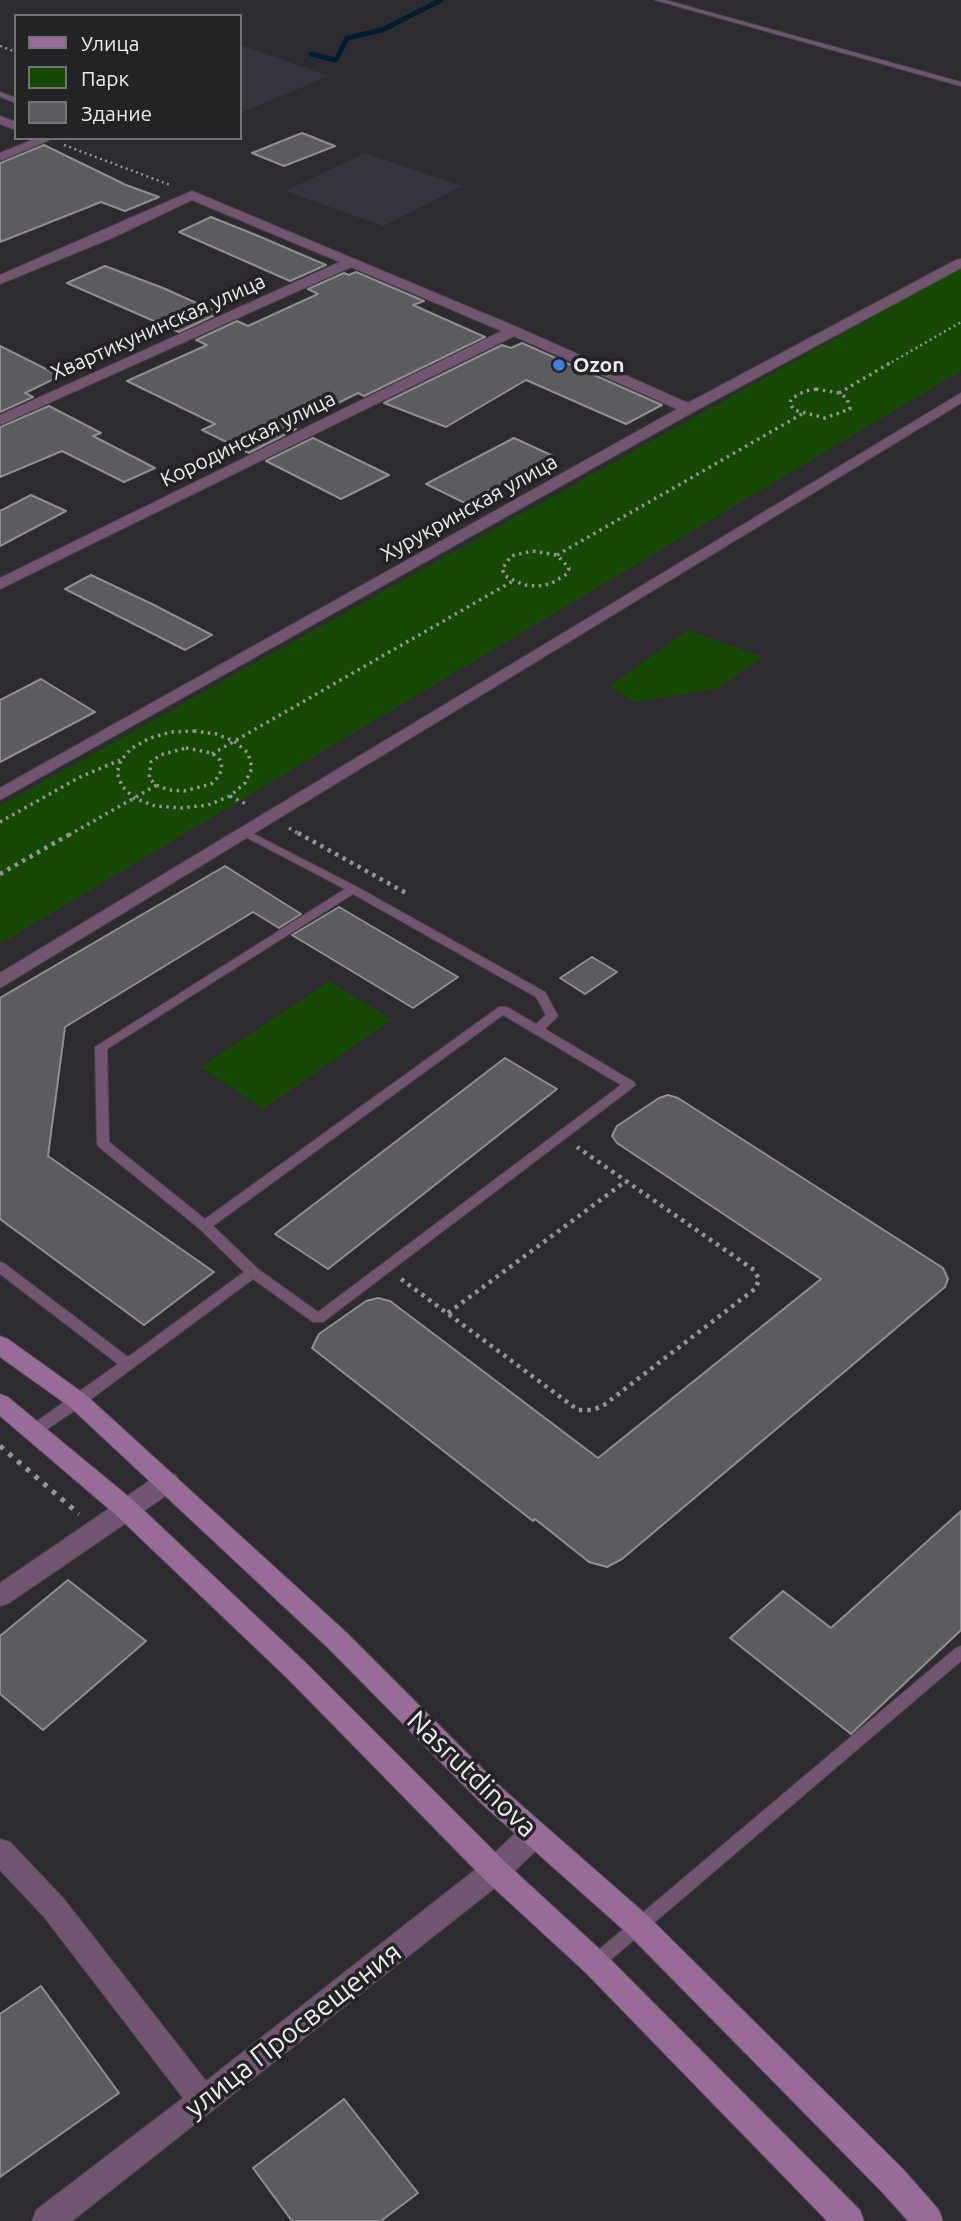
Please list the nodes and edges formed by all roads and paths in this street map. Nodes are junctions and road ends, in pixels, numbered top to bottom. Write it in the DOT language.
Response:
graph roads {
  1 [pos="658,0"];
  2 [pos="961,84"];
  3 [pos="41,140"];
  4 [pos="51,140"];
  5 [pos="0,157"];
  6 [pos="153,178"];
  7 [pos="349,263"];
  8 [pos="961,263"];
  9 [pos="0,279"];
  10 [pos="961,323"];
  11 [pos="514,331"];
  12 [pos="839,393"];
  13 [pos="961,397"];
  14 [pos="688,409"];
  15 [pos="802,414"];
  16 [pos="0,421"];
  17 [pos="557,555"];
  18 [pos="513,581"];
  19 [pos="0,584"];
  20 [pos="234,741"];
  21 [pos="212,754"];
  22 [pos="121,760"];
  23 [pos="157,785"];
  24 [pos="0,795"];
  25 [pos="230,796"];
  26 [pos="134,798"];
  27 [pos="271,818"];
  28 [pos="0,822"];
  29 [pos="246,833"];
  30 [pos="0,874"];
  31 [pos="353,889"];
  32 [pos="406,893"];
  33 [pos="0,982"];
  34 [pos="537,1030"];
  35 [pos="562,1136"];
  36 [pos="626,1181"];
  37 [pos="205,1226"];
  38 [pos="0,1267"];
  39 [pos="386,1268"];
  40 [pos="253,1272"];
  41 [pos="448,1313"];
  42 [pos="0,1345"];
  43 [pos="128,1364"];
  44 [pos="78,1401"];
  45 [pos="0,1403"];
  46 [pos="35,1430"];
  47 [pos="0,1446"];
  48 [pos="167,1482"];
  49 [pos="125,1508"];
  50 [pos="96,1529"];
  51 [pos="0,1596"];
  52 [pos="961,1652"];
  53 [pos="534,1834"];
  54 [pos="0,1851"];
  55 [pos="495,1871"];
  56 [pos="638,1925"];
  57 [pos="595,1963"];
  58 [pos="204,2102"];
  59 [pos="47,2221"];
  60 [pos="849,2221"];
  61 [pos="928,2221"];
  1 -- 2 [label="lane"];
  3 -- 5 [label="street"];
  4 -- 6 [label="path"];
  7 -- 9 [label="street"];
  7 -- 11 [label="street"];
  7 -- 16 [label="street, Хвартикунинская улица"];
  8 -- 14 [label="street, Хурукринская улица"];
  10 -- 12 [label="path"];
  11 -- 14 [label="street"];
  11 -- 19 [label="street, Кородинская улица"];
  12 -- 15 [label="path"];
  12 -- 15 [label="path"];
  13 -- 27 [label="street"];
  14 -- 24 [label="street, Хурукринская улица"];
  15 -- 17 [label="path"];
  17 -- 18 [label="path"];
  17 -- 18 [label="path"];
  18 -- 20 [label="path"];
  20 -- 21 [label="path"];
  20 -- 22 [label="path"];
  20 -- 25 [label="path"];
  21 -- 23 [label="path"];
  21 -- 23 [label="path"];
  22 -- 26 [label="path"];
  22 -- 28 [label="path"];
  23 -- 26 [label="path"];
  25 -- 26 [label="path"];
  25 -- 27 [label="path"];
  26 -- 30 [label="path"];
  27 -- 29 [label="street"];
  27 -- 32 [label="path"];
  29 -- 31 [label="lane"];
  29 -- 33 [label="street"];
  31 -- 34 [label="lane"];
  31 -- 37 [label="lane"];
  34 -- 35 [label="lane"];
  34 -- 37 [label="lane"];
  35 -- 36 [label="path"];
  35 -- 39 [label="lane"];
  36 -- 41 [label="path"];
  36 -- 41 [label="path"];
  37 -- 40 [label="lane"];
  38 -- 43 [label="lane"];
  39 -- 40 [label="lane"];
  39 -- 41 [label="path"];
  40 -- 43 [label="lane"];
  42 -- 44 [label="main road, Nasrutdinova"];
  43 -- 44 [label="lane"];
  44 -- 46 [label="lane"];
  44 -- 48 [label="main road, Nasrutdinova"];
  45 -- 46 [label="main road, Nasrutdinova"];
  46 -- 49 [label="main road, Nasrutdinova"];
  47 -- 50 [label="path"];
  48 -- 49 [label="street"];
  48 -- 53 [label="main road, Nasrutdinova"];
  49 -- 50 [label="street"];
  49 -- 55 [label="main road, Nasrutdinova"];
  50 -- 51 [label="street"];
  52 -- 56 [label="lane"];
  53 -- 55 [label="street, улица Просвещения"];
  53 -- 56 [label="main road, Nasrutdinova"];
  54 -- 58 [label="street"];
  55 -- 57 [label="main road, Nasrutdinova"];
  55 -- 58 [label="street, улица Просвещения"];
  56 -- 57 [label="lane"];
  56 -- 61 [label="main road, Nasrutdinova"];
  57 -- 60 [label="main road, Nasrutdinova"];
  58 -- 59 [label="street, улица Просвещения"];
}
